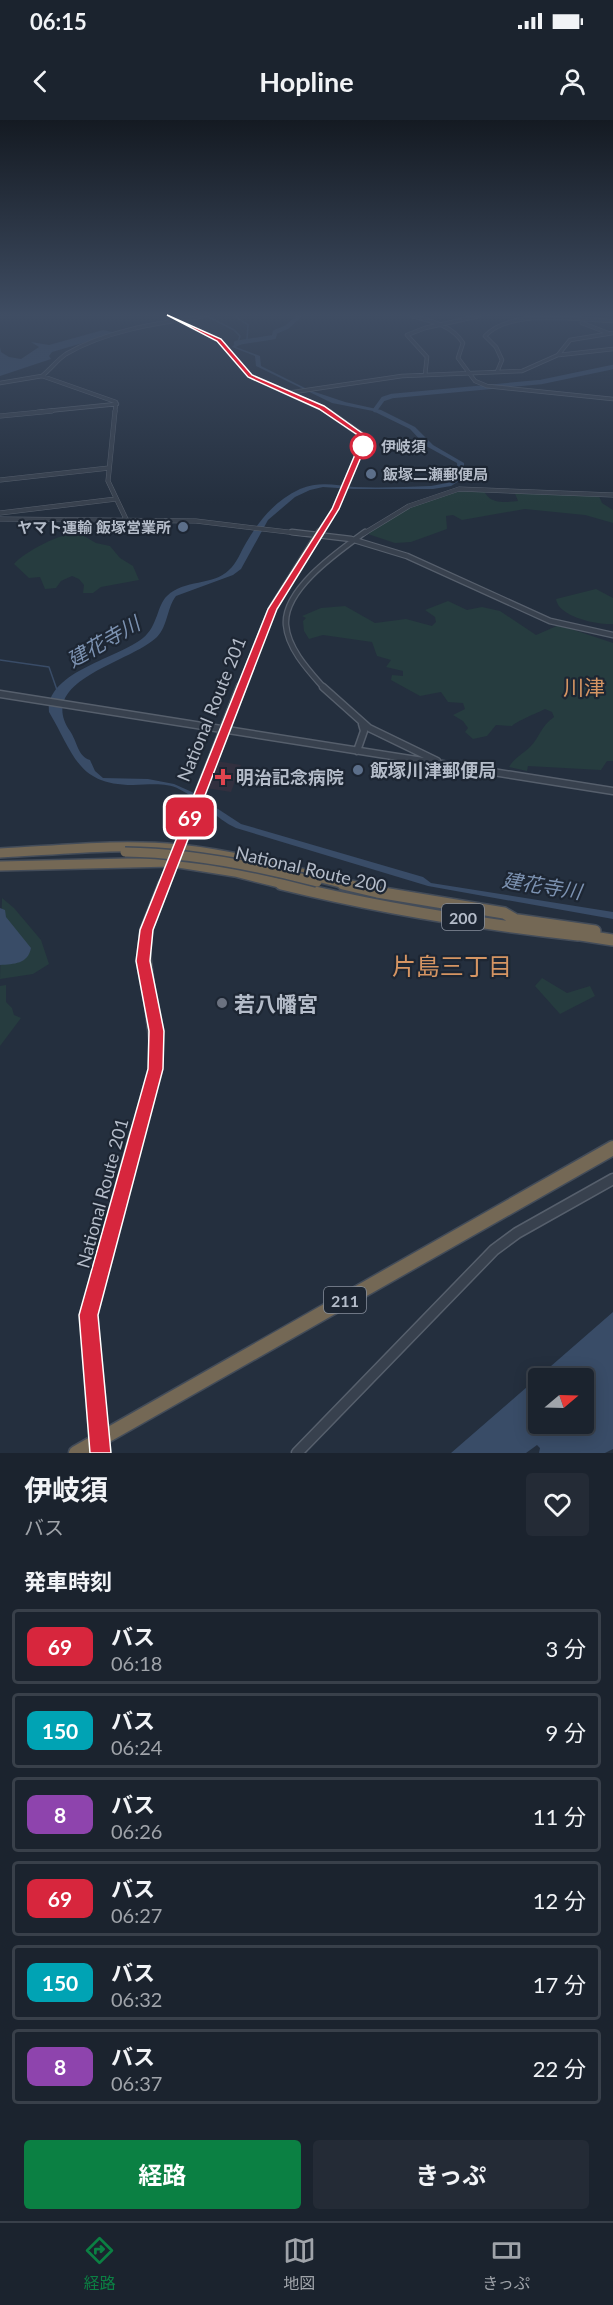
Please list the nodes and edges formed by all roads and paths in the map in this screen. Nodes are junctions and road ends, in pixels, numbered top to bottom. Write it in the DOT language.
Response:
graph roads {
  1 [pos="29,378"];
  2 [pos="49,378"];
  3 [pos="255,378"];
  4 [pos="398,378"];
  5 [pos="474,378"];
  6 [pos="0,383"];
  7 [pos="287,393"];
  8 [pos="613,399"];
  9 [pos="117,404"];
  10 [pos="0,416"];
  11 [pos="109,468"];
  12 [pos="0,480"];
  13 [pos="613,495"];
  14 [pos="116,499"];
  15 [pos="0,513"];
  16 [pos="0,519"];
  17 [pos="126,519"];
  18 [pos="319,534"];
  19 [pos="355,540"];
  20 [pos="293,576"];
  21 [pos="307,578"];
  22 [pos="613,635"];
  23 [pos="0,694"];
  24 [pos="362,724"];
  25 [pos="225,729"];
  26 [pos="357,751"];
  27 [pos="444,765"];
  28 [pos="613,791"];
  29 [pos="178,849"];
  30 [pos="0,855"];
  31 [pos="125,855"];
  32 [pos="172,862"];
  33 [pos="0,864"];
  34 [pos="316,885"];
  35 [pos="516,920"];
  36 [pos="613,933"];
  37 [pos="578,935"];
  38 [pos="613,940"];
  39 [pos="613,1148"];
  40 [pos="613,1179"];
  41 [pos="100,1447"];
  42 [pos="76,1453"];
  43 [pos="297,1453"];
  1 -- 6 [label="street"];
  2 -- 9 [label="street"];
  3 -- 7 [label="highway, National Route 201"];
  4 -- 7 [label="street"];
  5 -- 8 [label="street"];
  7 -- 18 [label="highway, National Route 201"];
  9 -- 10 [label="street"];
  9 -- 11 [label="street"];
  11 -- 12 [label="street"];
  11 -- 14 [label="street"];
  13 -- 19 [label="street"];
  14 -- 15 [label="street"];
  14 -- 17 [label="street"];
  16 -- 17 [label="street"];
  17 -- 18 [label="street"];
  18 -- 19 [label="street"];
  18 -- 20 [label="highway, National Route 201"];
  19 -- 21 [label="street"];
  19 -- 22 [label="street"];
  20 -- 21 [label="street"];
  20 -- 25 [label="highway, National Route 201"];
  21 -- 24 [label="street"];
  23 -- 25 [label="street"];
  24 -- 26 [label="street"];
  24 -- 27 [label="street"];
  25 -- 26 [label="street"];
  25 -- 29 [label="highway, National Route 201"];
  26 -- 27 [label="street"];
  27 -- 28 [label="street"];
  29 -- 30 [label="highway"];
  29 -- 32 [label="highway, National Route 201"];
  29 -- 35 [label="highway"];
  30 -- 31 [label="highway, National Route 200 / 200"];
  31 -- 33 [label="highway, National Route 200 / 200"];
  31 -- 34 [label="highway, National Route 200 / 200, bridge"];
  32 -- 33 [label="highway"];
  32 -- 37 [label="highway"];
  32 -- 41 [label="highway, National Route 201"];
  34 -- 35 [label="highway, National Route 200 / 200"];
  34 -- 37 [label="highway, National Route 200 / 200"];
  35 -- 36 [label="highway, National Route 200 / 200"];
  37 -- 38 [label="highway, National Route 200 / 200"];
  39 -- 41 [label="highway, 211"];
  40 -- 43 [label="street"];
  41 -- 42 [label="highway, 211"];
}
